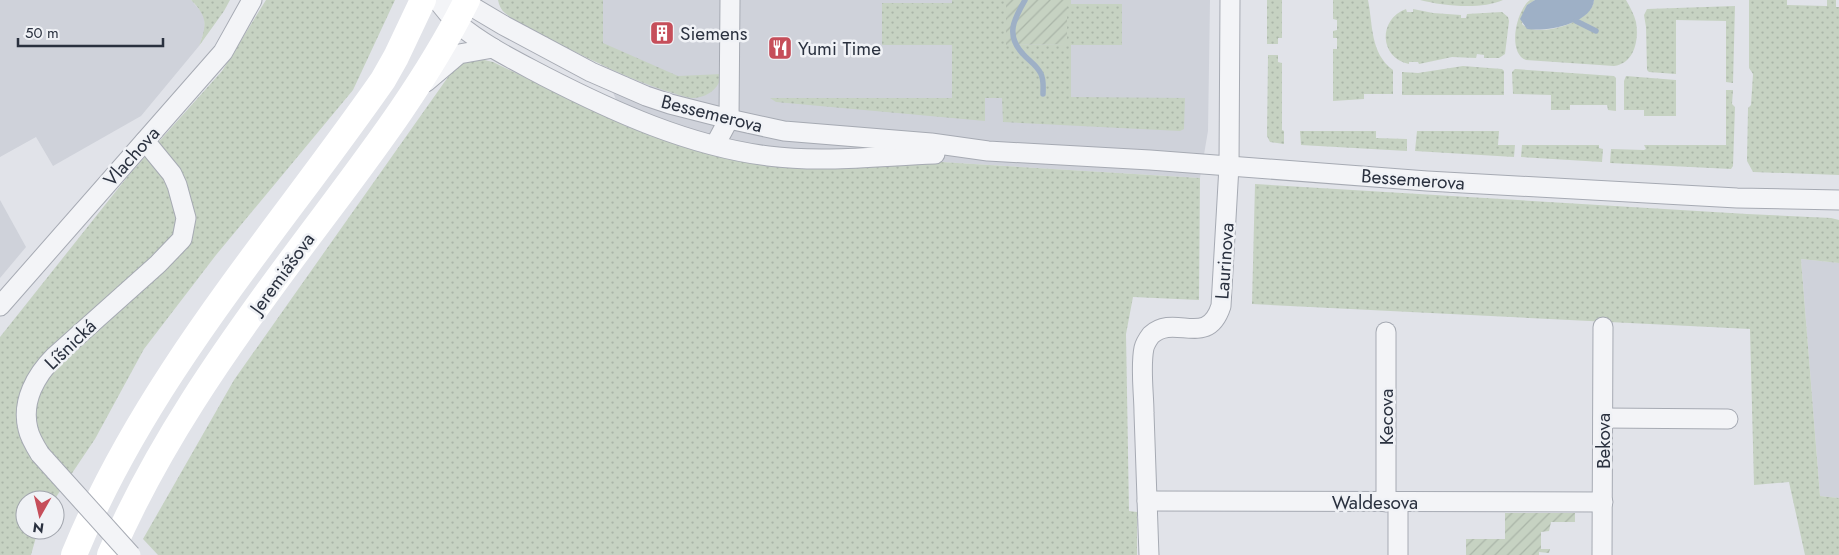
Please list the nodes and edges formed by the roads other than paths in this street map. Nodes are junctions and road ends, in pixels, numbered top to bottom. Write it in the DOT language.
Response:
graph roads {
  1 [pos="252,0"];
  2 [pos="423,0"];
  3 [pos="436,0"];
  4 [pos="730,0"];
  5 [pos="1230,0"];
  6 [pos="462,6"];
  7 [pos="493,48"];
  8 [pos="416,91"];
  9 [pos="729,119"];
  10 [pos="145,141"];
  11 [pos="715,145"];
  12 [pos="988,151"];
  13 [pos="1229,166"];
  14 [pos="1839,200"];
  15 [pos="0,306"];
  16 [pos="1603,327"];
  17 [pos="1386,332"];
  18 [pos="1603,418"];
  19 [pos="1728,419"];
  20 [pos="1147,500"];
  21 [pos="1392,502"];
  22 [pos="1603,502"];
  23 [pos="74,555"];
  24 [pos="110,555"];
  25 [pos="131,555"];
  26 [pos="1149,555"];
  27 [pos="1398,555"];
  28 [pos="1602,555"];
  1 -- 10 [label="street, Vlachova"];
  2 -- 23 [label="main road, Jeremiášova"];
  3 -- 6 [label="street, Bessemerova"];
  4 -- 9 [label="street"];
  5 -- 13 [label="street, Laurinova"];
  6 -- 7 [label="street, Bessemerova"];
  6 -- 8 [label="main road, Jeremiášova"];
  6 -- 9 [label="street, Bessemerova"];
  7 -- 8 [label="street"];
  7 -- 11 [label="street, Bessemerova"];
  8 -- 24 [label="main road, Jeremiášova"];
  9 -- 11 [label="street"];
  9 -- 12 [label="street, Bessemerova"];
  10 -- 15 [label="street, Vlachova"];
  10 -- 25 [label="street, Líšnická, bridge"];
  11 -- 12 [label="street, Bessemerova"];
  12 -- 13 [label="street, Bessemerova"];
  13 -- 14 [label="street, Bessemerova"];
  13 -- 20 [label="street, Laurinova"];
  16 -- 18 [label="street, Bekova"];
  17 -- 21 [label="street, Kecova"];
  18 -- 19 [label="street"];
  18 -- 22 [label="street, Bekova"];
  20 -- 21 [label="street, Waldesova"];
  20 -- 26 [label="street, Laurinova"];
  21 -- 22 [label="street, Waldesova"];
  21 -- 27 [label="street, Kecova"];
  22 -- 28 [label="street, Bekova"];
}
